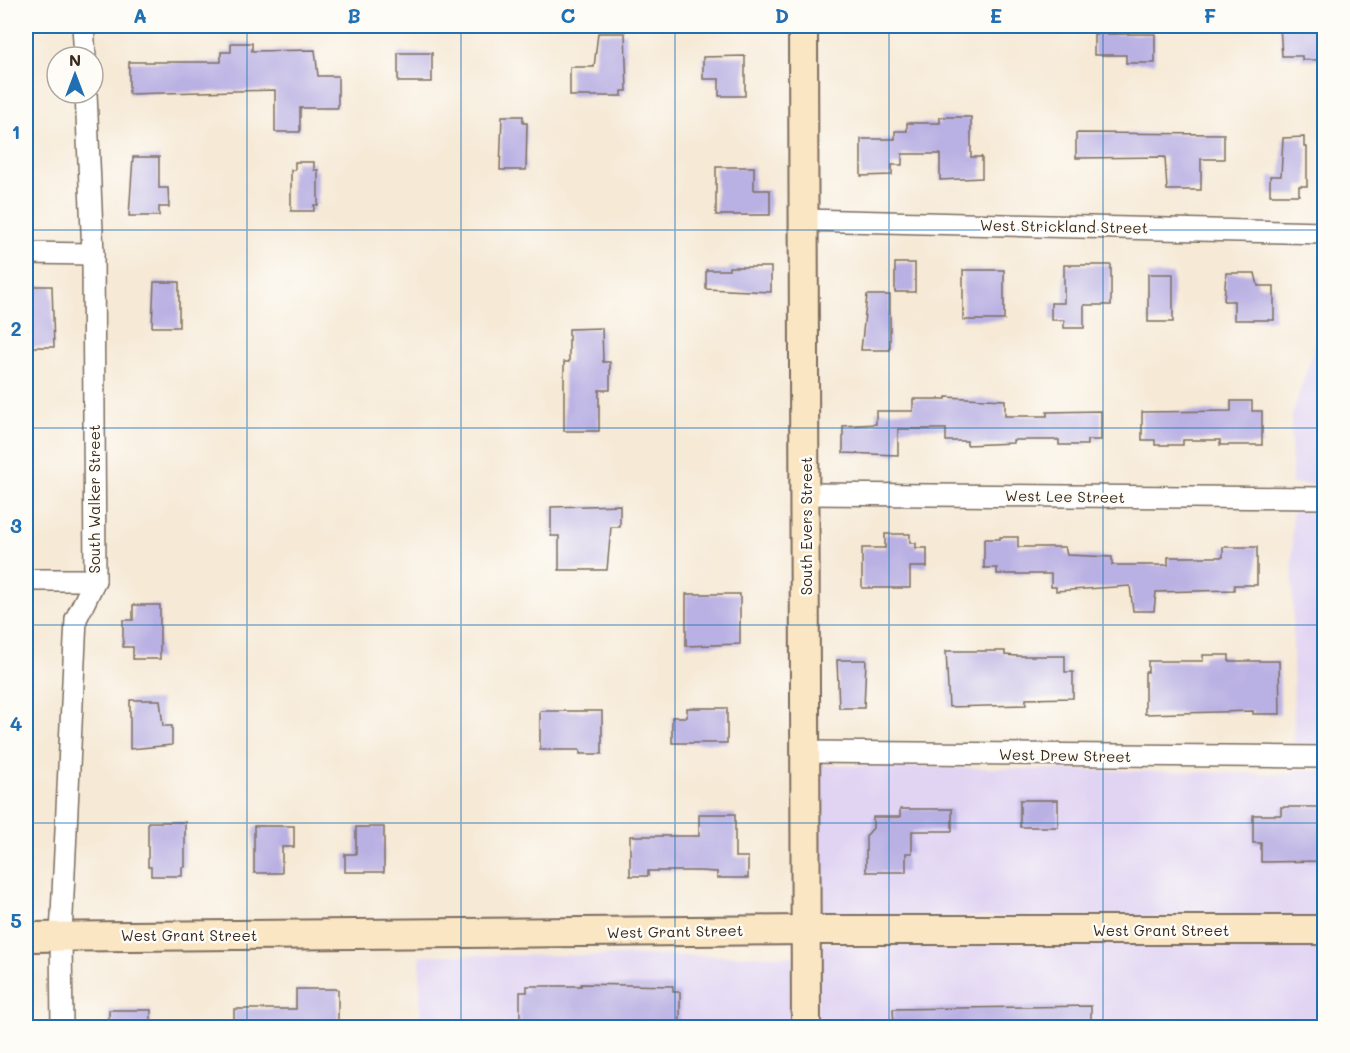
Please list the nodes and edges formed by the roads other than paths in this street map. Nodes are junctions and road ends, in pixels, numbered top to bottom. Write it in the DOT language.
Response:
graph roads {
  1 [pos="83,26"];
  2 [pos="803,26"];
  3 [pos="84,45"];
  4 [pos="87,105"];
  5 [pos="804,220"];
  6 [pos="1324,233"];
  7 [pos="26,253"];
  8 [pos="93,254"];
  9 [pos="806,494"];
  10 [pos="1324,498"];
  11 [pos="26,580"];
  12 [pos="95,580"];
  13 [pos="805,752"];
  14 [pos="1324,757"];
  15 [pos="805,930"];
  16 [pos="1324,930"];
  17 [pos="61,936"];
  18 [pos="26,937"];
  19 [pos="62,1028"];
  20 [pos="806,1028"];
  1 -- 3 [label="street"];
  2 -- 5 [label="street, South Evers Street"];
  4 -- 8 [label="street, South Walker Street"];
  5 -- 6 [label="street, West Strickland Street"];
  5 -- 9 [label="street, South Evers Street"];
  7 -- 8 [label="street"];
  8 -- 12 [label="street, South Walker Street"];
  9 -- 10 [label="street, West Lee Street"];
  9 -- 13 [label="street, South Evers Street"];
  11 -- 12 [label="street"];
  12 -- 17 [label="street, South Walker Street"];
  13 -- 14 [label="street, West Drew Street"];
  13 -- 15 [label="street, South Evers Street"];
  15 -- 16 [label="street, West Grant Street"];
  15 -- 17 [label="street, West Grant Street"];
  15 -- 20 [label="street, South Evers Street"];
  17 -- 18 [label="street, West Grant Street"];
  17 -- 19 [label="street, South Walker Street"];
}
